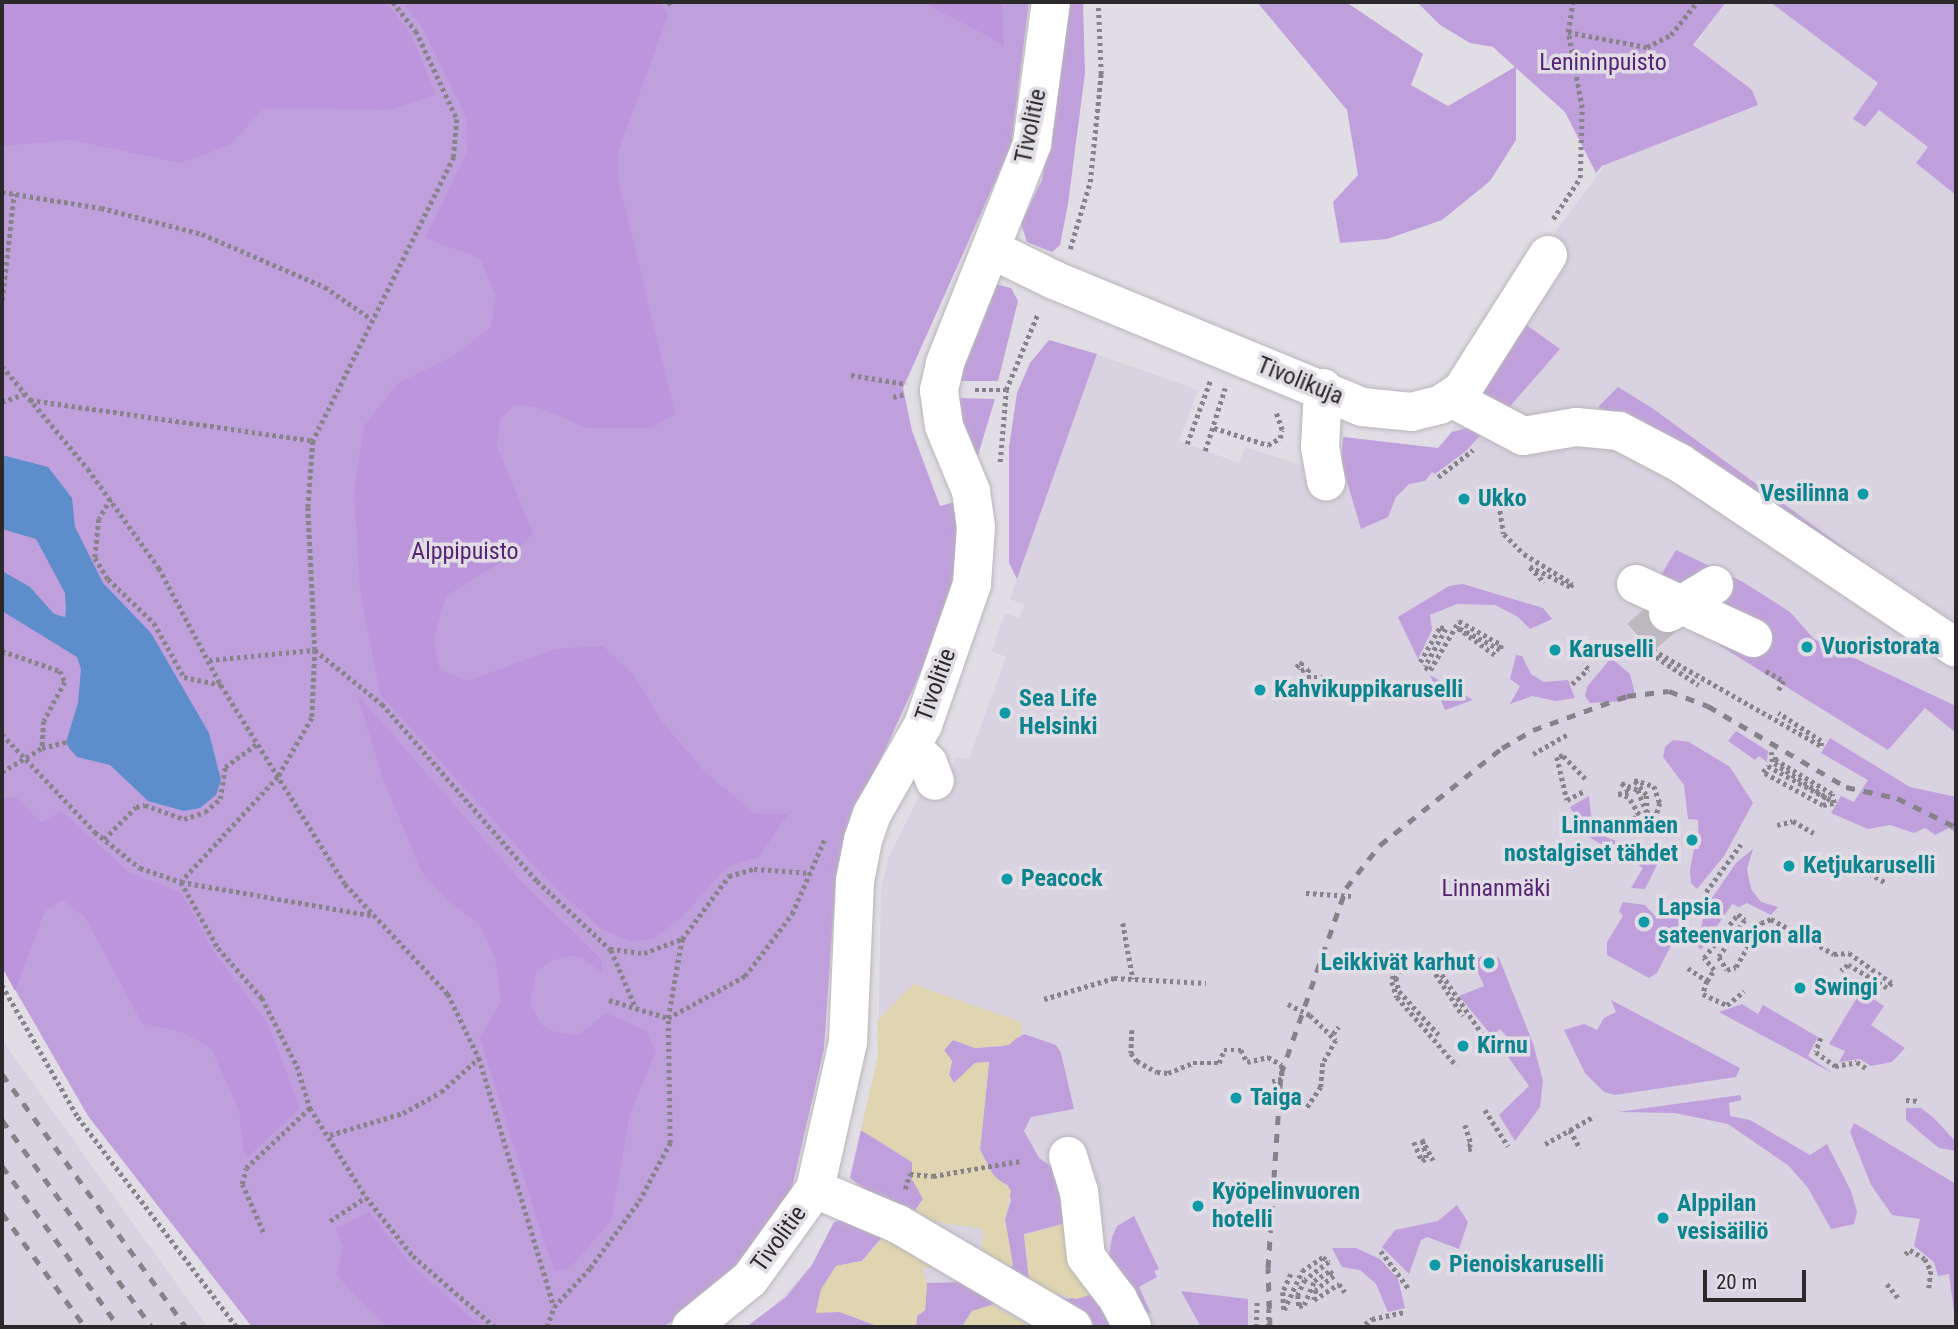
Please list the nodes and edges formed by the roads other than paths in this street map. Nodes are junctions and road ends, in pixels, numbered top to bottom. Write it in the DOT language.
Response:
graph roads {
  1 [pos="1051,2"];
  2 [pos="993,250"];
  3 [pos="1541,263"];
  4 [pos="1323,388"];
  5 [pos="1451,398"];
  6 [pos="1326,481"];
  7 [pos="1636,584"];
  8 [pos="1714,585"];
  9 [pos="1675,609"];
  10 [pos="1956,648"];
  11 [pos="1758,654"];
  12 [pos="912,747"];
  13 [pos="935,781"];
  14 [pos="1068,1156"];
  15 [pos="815,1189"];
  16 [pos="691,1327"];
  17 [pos="1073,1327"];
  18 [pos="1132,1327"];
  1 -- 2 [label="street, Tivolitie"];
  2 -- 4 [label="street, Tivolikuja"];
  2 -- 12 [label="street, Tivolitie"];
  3 -- 5 [label="street"];
  4 -- 5 [label="street, Tivolikuja"];
  4 -- 6 [label="street"];
  5 -- 10 [label="street"];
  7 -- 9 [label="street"];
  8 -- 9 [label="street"];
  9 -- 11 [label="street"];
  12 -- 13 [label="street"];
  12 -- 15 [label="street, Tivolitie"];
  14 -- 18 [label="street"];
  15 -- 16 [label="street, Tivolitie"];
  15 -- 17 [label="street"];
}
